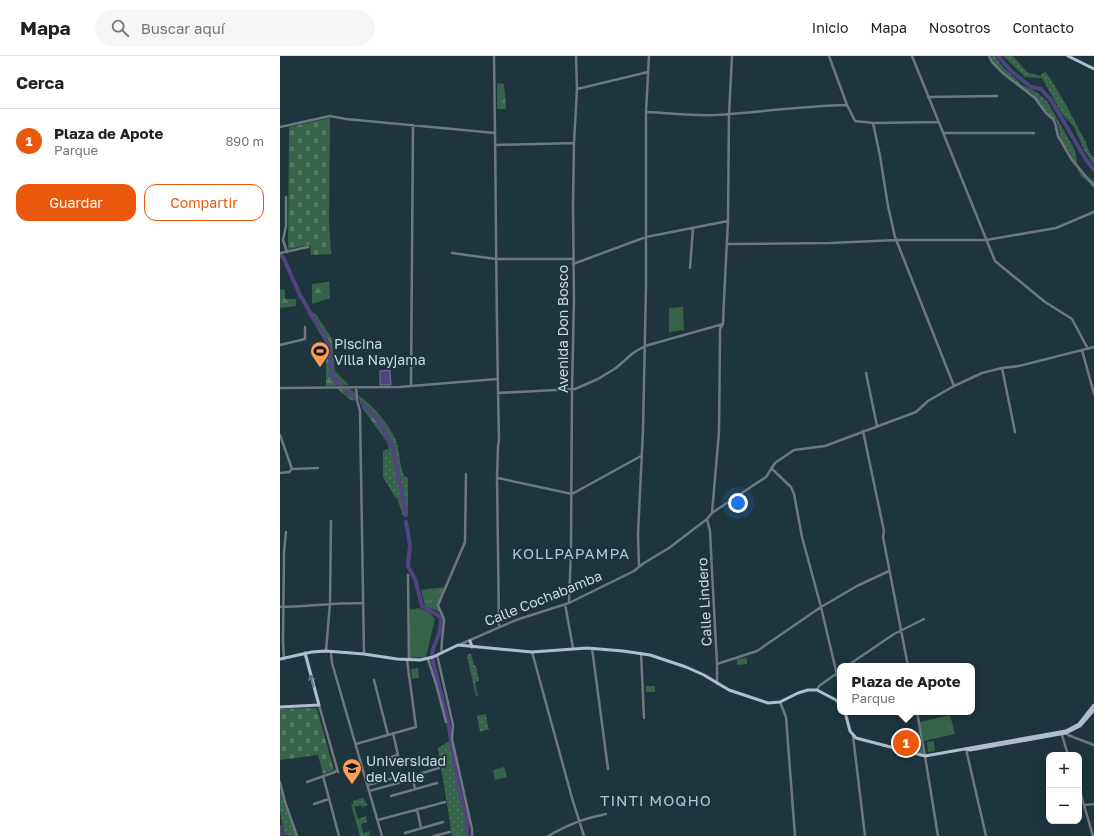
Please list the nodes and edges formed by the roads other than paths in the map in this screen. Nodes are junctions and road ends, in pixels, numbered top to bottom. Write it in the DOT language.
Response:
graph roads {
  1 [pos="494,56"];
  2 [pos="576,56"];
  3 [pos="649,56"];
  4 [pos="732,56"];
  5 [pos="829,56"];
  6 [pos="912,56"];
  7 [pos="989,56"];
  8 [pos="1068,56"];
  9 [pos="1094,69"];
  10 [pos="648,72"];
  11 [pos="577,89"];
  12 [pos="997,96"];
  13 [pos="928,97"];
  14 [pos="847,105"];
  15 [pos="646,112"];
  16 [pos="729,114"];
  17 [pos="938,122"];
  18 [pos="873,123"];
  19 [pos="412,125"];
  20 [pos="280,127"];
  21 [pos="495,133"];
  22 [pos="944,133"];
  23 [pos="1034,133"];
  24 [pos="574,143"];
  25 [pos="495,145"];
  26 [pos="1094,186"];
  27 [pos="286,197"];
  28 [pos="1094,212"];
  29 [pos="728,221"];
  30 [pos="693,228"];
  31 [pos="646,237"];
  32 [pos="897,240"];
  33 [pos="986,240"];
  34 [pos="727,244"];
  35 [pos="308,247"];
  36 [pos="287,252"];
  37 [pos="280,253"];
  38 [pos="452,253"];
  39 [pos="496,259"];
  40 [pos="572,259"];
  41 [pos="573,264"];
  42 [pos="690,268"];
  43 [pos="724,324"];
  44 [pos="305,327"];
  45 [pos="280,345"];
  46 [pos="645,346"];
  47 [pos="1094,347"];
  48 [pos="1088,349"];
  49 [pos="1082,350"];
  50 [pos="1002,368"];
  51 [pos="866,373"];
  52 [pos="497,379"];
  53 [pos="411,386"];
  54 [pos="954,386"];
  55 [pos="356,387"];
  56 [pos="280,388"];
  57 [pos="572,390"];
  58 [pos="498,393"];
  59 [pos="1094,394"];
  60 [pos="878,426"];
  61 [pos="863,431"];
  62 [pos="1015,432"];
  63 [pos="280,435"];
  64 [pos="641,455"];
  65 [pos="318,468"];
  66 [pos="772,468"];
  67 [pos="292,469"];
  68 [pos="280,473"];
  69 [pos="466,474"];
  70 [pos="497,478"];
  71 [pos="572,494"];
  72 [pos="712,513"];
  73 [pos="707,519"];
  74 [pos="331,521"];
  75 [pos="286,532"];
  76 [pos="284,560"];
  77 [pos="280,561"];
  78 [pos="639,567"];
  79 [pos="889,570"];
  80 [pos="408,575"];
  81 [pos="330,603"];
  82 [pos="363,603"];
  83 [pos="569,603"];
  84 [pos="564,604"];
  85 [pos="282,607"];
  86 [pos="821,607"];
  87 [pos="924,620"];
  88 [pos="498,627"];
  89 [pos="902,630"];
  90 [pos="470,641"];
  91 [pos="458,646"];
  92 [pos="472,647"];
  93 [pos="573,648"];
  94 [pos="592,648"];
  95 [pos="326,651"];
  96 [pos="331,652"];
  97 [pos="532,652"];
  98 [pos="305,653"];
  99 [pos="442,653"];
  100 [pos="641,653"];
  101 [pos="364,654"];
  102 [pos="437,655"];
  103 [pos="430,658"];
  104 [pos="282,659"];
  105 [pos="408,660"];
  106 [pos="851,663"];
  107 [pos="908,663"];
  108 [pos="717,664"];
  109 [pos="836,674"];
  110 [pos="837,678"];
  111 [pos="374,680"];
  112 [pos="717,684"];
  113 [pos="817,690"];
  114 [pos="780,702"];
  115 [pos="837,702"];
  116 [pos="319,705"];
  117 [pos="1094,705"];
  118 [pos="280,707"];
  119 [pos="1094,710"];
  120 [pos="846,715"];
  121 [pos="918,715"];
  122 [pos="644,718"];
  123 [pos="446,722"];
  124 [pos="1066,732"];
  125 [pos="393,733"];
  126 [pos="1061,733"];
  127 [pos="388,734"];
  128 [pos="853,736"];
  129 [pos="356,744"];
  130 [pos="1094,745"];
  131 [pos="966,749"];
  132 [pos="1067,752"];
  133 [pos="925,756"];
  134 [pos="381,760"];
  135 [pos="439,768"];
  136 [pos="608,769"];
  137 [pos="323,776"];
  138 [pos="413,778"];
  139 [pos="280,782"];
  140 [pos="306,782"];
  141 [pos="437,783"];
  142 [pos="368,786"];
  143 [pos="416,789"];
  144 [pos="369,791"];
  145 [pos="391,796"];
  146 [pos="1082,798"];
  147 [pos="329,799"];
  148 [pos="445,802"];
  149 [pos="314,804"];
  150 [pos="1094,804"];
  151 [pos="1084,805"];
  152 [pos="416,809"];
  153 [pos="606,814"];
  154 [pos="378,820"];
  155 [pos="579,820"];
  156 [pos="443,822"];
  157 [pos="421,828"];
  158 [pos="405,832"];
  159 [pos="450,832"];
  160 [pos="297,836"];
  161 [pos="339,836"];
  162 [pos="382,836"];
  163 [pos="434,836"];
  164 [pos="472,836"];
  165 [pos="548,836"];
  166 [pos="584,836"];
  167 [pos="795,836"];
  168 [pos="865,836"];
  169 [pos="938,836"];
  170 [pos="986,836"];
  171 [pos="1094,836"];
  1 -- 21 [label="street"];
  2 -- 11 [label="street, Avenida Don Bosco"];
  3 -- 10 [label="street"];
  4 -- 16 [label="street"];
  5 -- 14 [label="street"];
  6 -- 13 [label="street"];
  7 -- 26 [label="street"];
  8 -- 9 [label="main road"];
  10 -- 11 [label="street"];
  10 -- 15 [label="street"];
  11 -- 24 [label="street, Avenida Don Bosco"];
  12 -- 13 [label="street"];
  13 -- 17 [label="street"];
  14 -- 16 [label="street"];
  14 -- 18 [label="street"];
  15 -- 16 [label="street"];
  15 -- 31 [label="street"];
  16 -- 29 [label="street"];
  17 -- 18 [label="street"];
  17 -- 22 [label="street"];
  18 -- 32 [label="street"];
  19 -- 20 [label="street"];
  19 -- 21 [label="street"];
  19 -- 53 [label="street"];
  21 -- 25 [label="street"];
  22 -- 23 [label="street"];
  22 -- 33 [label="street"];
  24 -- 25 [label="street"];
  24 -- 40 [label="street, Avenida Don Bosco"];
  25 -- 39 [label="street"];
  27 -- 36 [label="street"];
  28 -- 33 [label="street"];
  29 -- 30 [label="street"];
  29 -- 34 [label="street"];
  30 -- 31 [label="street"];
  30 -- 42 [label="street"];
  31 -- 41 [label="street"];
  31 -- 46 [label="street"];
  32 -- 33 [label="street"];
  32 -- 34 [label="street"];
  32 -- 54 [label="street"];
  33 -- 48 [label="street"];
  34 -- 43 [label="street"];
  35 -- 36 [label="street"];
  36 -- 37 [label="street"];
  38 -- 39 [label="street"];
  39 -- 40 [label="street"];
  39 -- 52 [label="street"];
  40 -- 41 [label="street, Avenida Don Bosco"];
  41 -- 57 [label="street, Avenida Don Bosco"];
  43 -- 46 [label="street"];
  43 -- 72 [label="street"];
  44 -- 45 [label="street"];
  46 -- 57 [label="street"];
  46 -- 64 [label="street"];
  47 -- 48 [label="street, Calle Cochabamba"];
  48 -- 49 [label="street, Calle Cochabamba"];
  49 -- 50 [label="street, Calle Cochabamba"];
  49 -- 59 [label="street"];
  50 -- 54 [label="street, Calle Cochabamba"];
  50 -- 62 [label="street"];
  51 -- 60 [label="street"];
  52 -- 53 [label="street"];
  52 -- 58 [label="street"];
  53 -- 55 [label="street"];
  54 -- 60 [label="street, Calle Cochabamba"];
  55 -- 56 [label="street"];
  55 -- 82 [label="street"];
  57 -- 58 [label="street"];
  57 -- 71 [label="street, Avenida Don Bosco"];
  58 -- 70 [label="street"];
  60 -- 61 [label="street, Calle Cochabamba"];
  61 -- 66 [label="street, Calle Cochabamba"];
  61 -- 79 [label="street"];
  63 -- 67 [label="street"];
  64 -- 71 [label="street"];
  64 -- 78 [label="street"];
  65 -- 67 [label="street"];
  66 -- 72 [label="street, Calle Cochabamba"];
  66 -- 86 [label="street"];
  67 -- 68 [label="street"];
  69 -- 99 [label="street"];
  70 -- 71 [label="street"];
  70 -- 88 [label="street"];
  71 -- 83 [label="street, Avenida Don Bosco"];
  72 -- 73 [label="street, Calle Cochabamba"];
  73 -- 78 [label="street, Calle Cochabamba"];
  73 -- 108 [label="street, Calle Lindero"];
  74 -- 81 [label="street"];
  75 -- 76 [label="street"];
  76 -- 77 [label="street"];
  76 -- 85 [label="street"];
  78 -- 83 [label="street, Calle Cochabamba"];
  79 -- 86 [label="street"];
  79 -- 89 [label="street"];
  80 -- 105 [label="street"];
  81 -- 82 [label="street"];
  81 -- 85 [label="street"];
  81 -- 95 [label="street"];
  82 -- 101 [label="street"];
  83 -- 84 [label="street, Calle Cochabamba"];
  84 -- 88 [label="street, Calle Cochabamba"];
  84 -- 93 [label="street"];
  85 -- 104 [label="street"];
  86 -- 108 [label="street"];
  86 -- 109 [label="street"];
  87 -- 89 [label="street"];
  88 -- 90 [label="street, Calle Cochabamba"];
  89 -- 106 [label="street"];
  89 -- 107 [label="street"];
  90 -- 91 [label="street, Calle Cochabamba"];
  90 -- 92 [label="main road"];
  91 -- 92 [label="main road"];
  91 -- 99 [label="main road, Calle Cochabamba"];
  92 -- 97 [label="main road"];
  93 -- 94 [label="main road"];
  93 -- 97 [label="main road"];
  94 -- 100 [label="main road"];
  94 -- 136 [label="street"];
  95 -- 96 [label="main road, Calle Cochabamba"];
  95 -- 98 [label="main road, Calle Cochabamba"];
  96 -- 101 [label="main road, Calle Cochabamba"];
  96 -- 129 [label="street"];
  97 -- 155 [label="street"];
  98 -- 104 [label="main road, Calle Cochabamba"];
  116 -- 98 [label="main road, one-way"];
  99 -- 102 [label="main road, Calle Cochabamba"];
  100 -- 112 [label="main road"];
  100 -- 122 [label="street"];
  101 -- 105 [label="main road, Calle Cochabamba"];
  102 -- 103 [label="main road, Calle Cochabamba"];
  102 -- 164 [label="street"];
  103 -- 105 [label="main road, Calle Cochabamba"];
  103 -- 123 [label="street"];
  105 -- 125 [label="street"];
  108 -- 112 [label="street, Calle Lindero"];
  109 -- 110 [label="street"];
  109 -- 113 [label="street"];
  111 -- 127 [label="street"];
  112 -- 114 [label="main road"];
  113 -- 114 [label="main road"];
  113 -- 115 [label="main road"];
  114 -- 167 [label="street"];
  116 -- 118 [label="main road"];
  116 -- 137 [label="street"];
  117 -- 124 [label="main road"];
  119 -- 124 [label="main road"];
  120 -- 128 [label="main road"];
  121 -- 133 [label="street"];
  124 -- 126 [label="main road"];
  124 -- 130 [label="street"];
  125 -- 127 [label="street"];
  125 -- 134 [label="street"];
  126 -- 131 [label="main road"];
  126 -- 132 [label="street"];
  127 -- 129 [label="street"];
  128 -- 133 [label="main road"];
  128 -- 168 [label="street"];
  129 -- 142 [label="street"];
  131 -- 133 [label="main road"];
  131 -- 170 [label="street"];
  133 -- 169 [label="street"];
  135 -- 138 [label="street"];
  137 -- 140 [label="street"];
  137 -- 147 [label="street"];
  138 -- 142 [label="street"];
  138 -- 143 [label="street"];
  138 -- 144 [label="street"];
  139 -- 160 [label="street"];
  141 -- 143 [label="street"];
  142 -- 144 [label="street"];
  143 -- 145 [label="street"];
  144 -- 154 [label="street"];
  146 -- 151 [label="street"];
  147 -- 149 [label="street"];
  147 -- 161 [label="street"];
  148 -- 152 [label="street"];
  150 -- 151 [label="street"];
  151 -- 171 [label="street"];
  152 -- 154 [label="street"];
  152 -- 157 [label="street"];
  153 -- 155 [label="street"];
  154 -- 162 [label="street"];
  155 -- 165 [label="street"];
  155 -- 166 [label="street"];
  156 -- 157 [label="street"];
  157 -- 158 [label="street"];
  159 -- 163 [label="street"];
}
